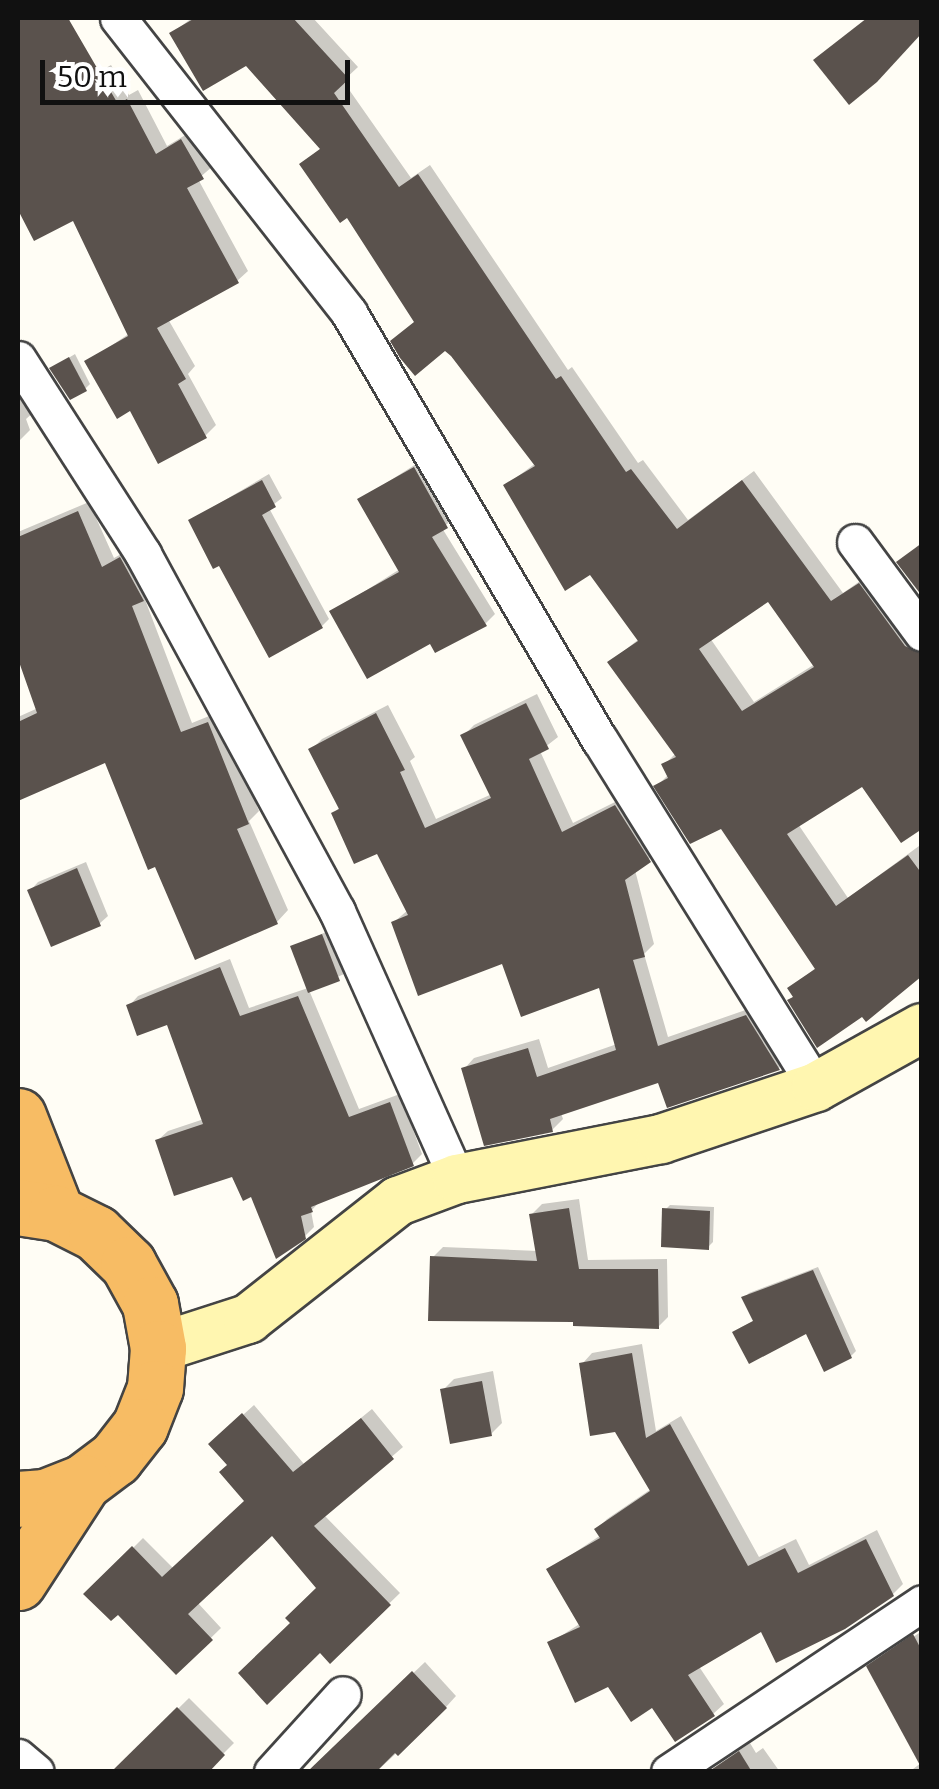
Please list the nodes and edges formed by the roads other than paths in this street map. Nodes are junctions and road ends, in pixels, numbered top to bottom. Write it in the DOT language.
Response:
graph roads {
  1 [pos="118,18"];
  2 [pos="18,358"];
  3 [pos="855,542"];
  4 [pos="922,633"];
  5 [pos="922,1028"];
  6 [pos="816,1087"];
  7 [pos="18,1116"];
  8 [pos="457,1179"];
  9 [pos="37,1210"];
  10 [pos="158,1348"];
  11 [pos="83,1482"];
  12 [pos="18,1500"];
  13 [pos="18,1582"];
  14 [pos="922,1603"];
  15 [pos="343,1694"];
  16 [pos="18,1757"];
  17 [pos="36,1772"];
  18 [pos="272,1772"];
  19 [pos="669,1772"];
  1 -- 6 [label="street"];
  2 -- 8 [label="street"];
  3 -- 4 [label="street"];
  5 -- 6 [label="main road"];
  6 -- 8 [label="main road"];
  7 -- 9 [label="highway"];
  8 -- 10 [label="main road"];
  9 -- 10 [label="highway"];
  10 -- 11 [label="highway"];
  11 -- 12 [label="highway"];
  11 -- 13 [label="highway"];
  14 -- 19 [label="street"];
  15 -- 18 [label="street"];
  16 -- 17 [label="street"];
}
